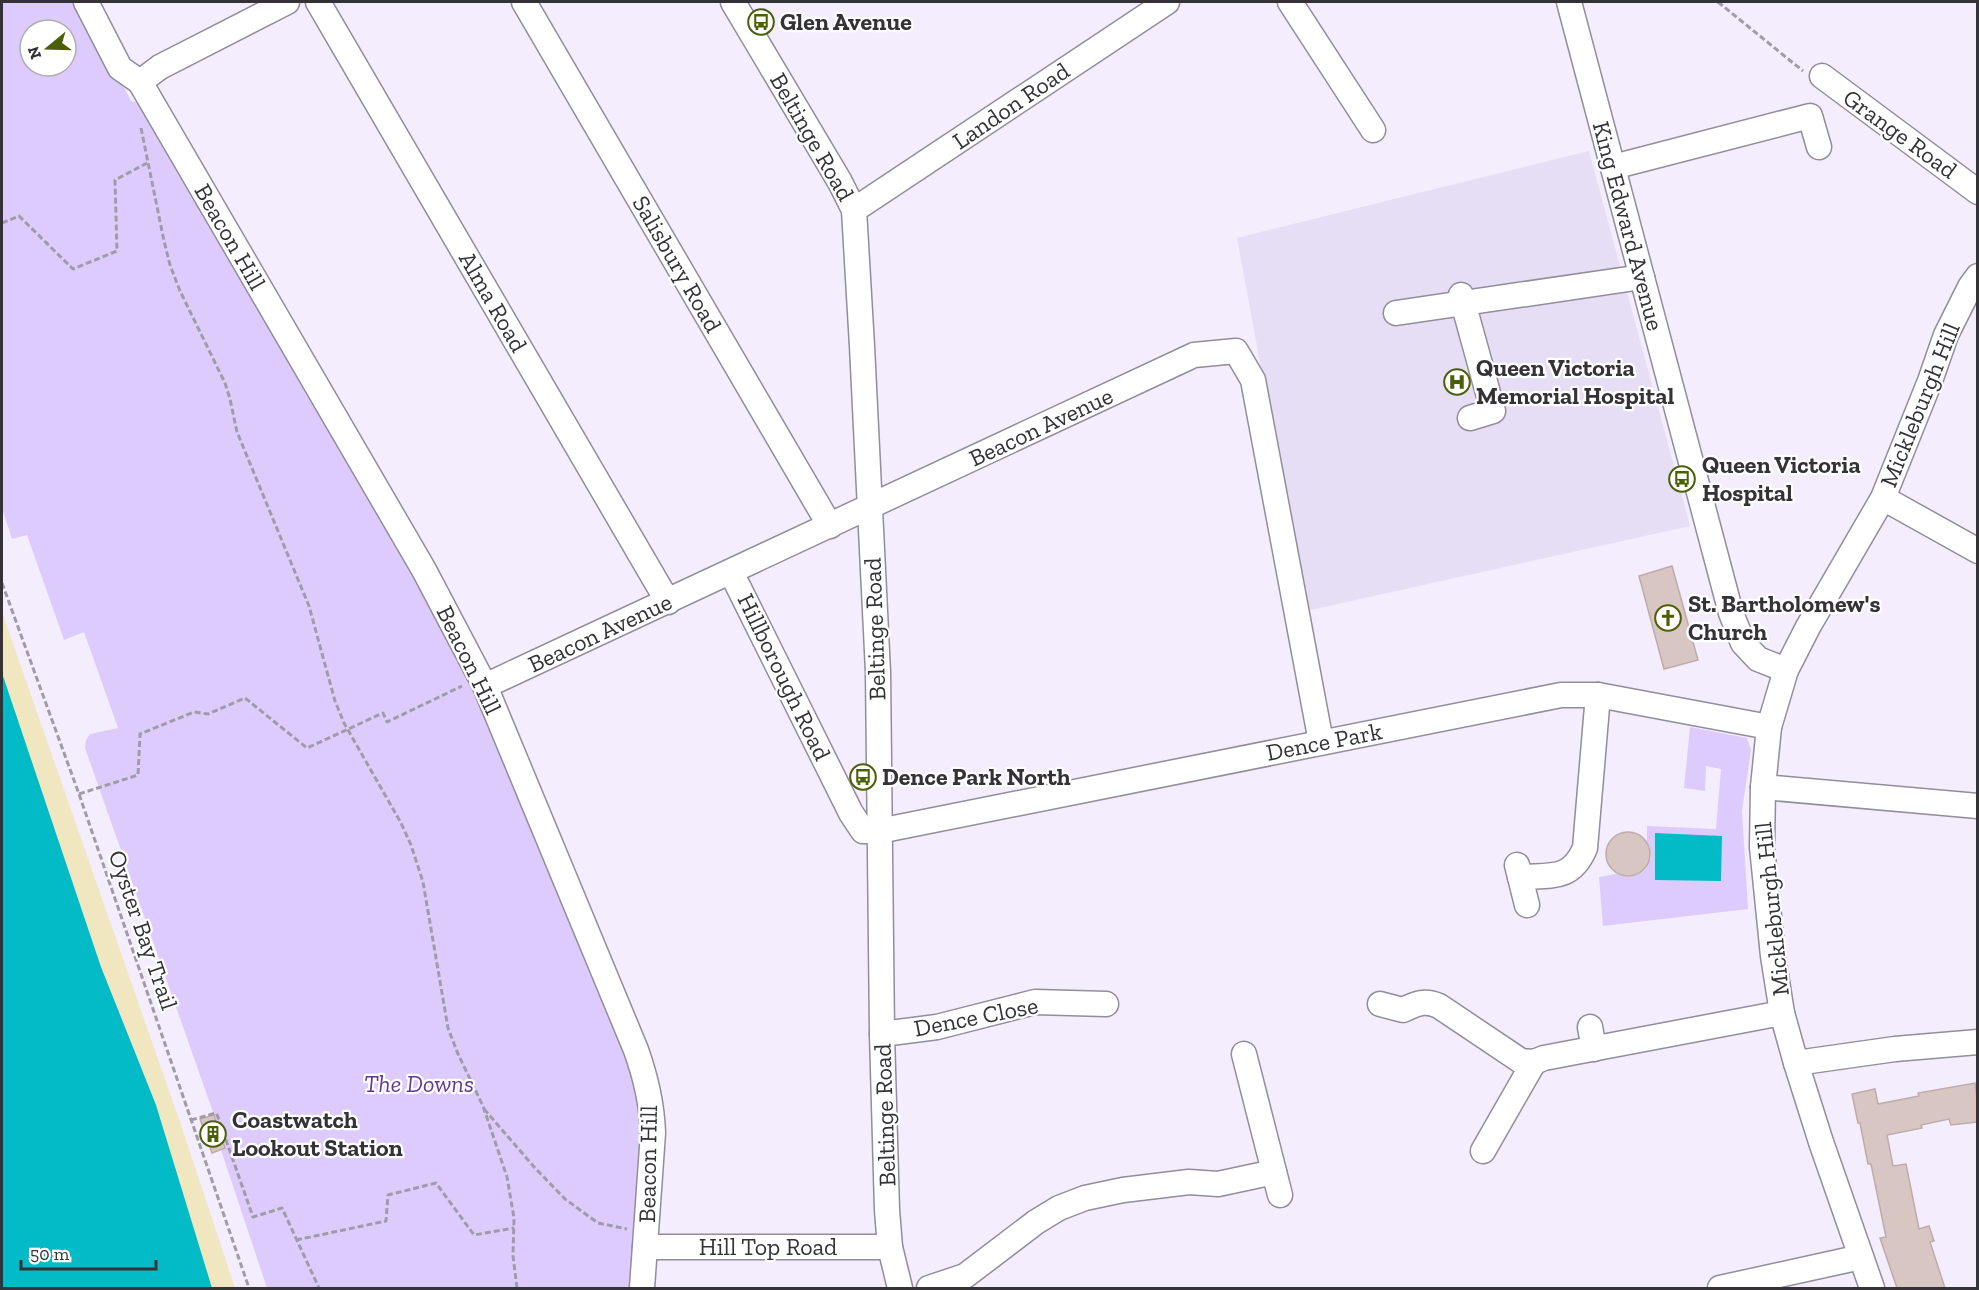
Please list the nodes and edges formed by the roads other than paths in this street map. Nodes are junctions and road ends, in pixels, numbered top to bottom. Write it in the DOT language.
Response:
graph roads {
  1 [pos="86,2"];
  2 [pos="287,2"];
  3 [pos="318,2"];
  4 [pos="524,2"];
  5 [pos="733,2"];
  6 [pos="1167,2"];
  7 [pos="1290,2"];
  8 [pos="1569,2"];
  9 [pos="1822,76"];
  10 [pos="140,82"];
  11 [pos="1373,130"];
  12 [pos="1819,147"];
  13 [pos="1613,167"];
  14 [pos="1977,192"];
  15 [pos="854,210"];
  16 [pos="1977,276"];
  17 [pos="1642,277"];
  18 [pos="1462,299"];
  19 [pos="1396,313"];
  20 [pos="1470,418"];
  21 [pos="1883,498"];
  22 [pos="871,507"];
  23 [pos="830,526"];
  24 [pos="1977,551"];
  25 [pos="731,572"];
  26 [pos="668,602"];
  27 [pos="1786,670"];
  28 [pos="482,682"];
  29 [pos="1598,695"];
  30 [pos="1770,727"];
  31 [pos="1321,742"];
  32 [pos="1763,787"];
  33 [pos="1977,806"];
  34 [pos="879,831"];
  35 [pos="1527,904"];
  36 [pos="1106,1004"];
  37 [pos="1380,1004"];
  38 [pos="1782,1013"];
  39 [pos="882,1034"];
  40 [pos="1977,1042"];
  41 [pos="1244,1054"];
  42 [pos="1539,1060"];
  43 [pos="1796,1064"];
  44 [pos="1483,1151"];
  45 [pos="646,1240"];
  46 [pos="890,1247"];
  47 [pos="1861,1257"];
  48 [pos="642,1288"];
  49 [pos="900,1288"];
  50 [pos="929,1288"];
  51 [pos="1720,1288"];
  52 [pos="1872,1288"];
  1 -- 10 [label="street, Beacon Hill"];
  2 -- 10 [label="street"];
  3 -- 26 [label="street, Alma Road"];
  4 -- 23 [label="street, Salisbury Road"];
  5 -- 15 [label="street, Beltinge Road"];
  6 -- 15 [label="street, Landon Road"];
  7 -- 11 [label="street"];
  8 -- 13 [label="street, King Edward Avenue"];
  9 -- 14 [label="street, Grange Road"];
  10 -- 28 [label="street, Beacon Hill"];
  12 -- 13 [label="street"];
  13 -- 17 [label="street, King Edward Avenue"];
  15 -- 22 [label="street, Beltinge Road"];
  16 -- 21 [label="street, Mickleburgh Hill"];
  17 -- 18 [label="street"];
  17 -- 27 [label="street, King Edward Avenue"];
  18 -- 19 [label="street"];
  18 -- 20 [label="street"];
  21 -- 24 [label="street"];
  21 -- 27 [label="street, Mickleburgh Hill"];
  22 -- 23 [label="street, Beacon Avenue"];
  22 -- 31 [label="street, Beacon Avenue"];
  22 -- 34 [label="street, Beltinge Road"];
  23 -- 25 [label="street, Beacon Avenue"];
  25 -- 26 [label="street, Beacon Avenue"];
  25 -- 34 [label="street, Hillborough Road"];
  26 -- 28 [label="street, Beacon Avenue"];
  27 -- 30 [label="street, Mickleburgh Hill"];
  28 -- 45 [label="street, Beacon Hill"];
  29 -- 30 [label="street, Dence Park"];
  29 -- 31 [label="street, Dence Park"];
  29 -- 35 [label="street"];
  30 -- 32 [label="street, Mickleburgh Hill"];
  31 -- 34 [label="street, Dence Park"];
  32 -- 33 [label="street"];
  32 -- 38 [label="street, Mickleburgh Hill"];
  34 -- 39 [label="street, Beltinge Road"];
  36 -- 39 [label="street, Dence Close"];
  37 -- 42 [label="street"];
  38 -- 42 [label="street"];
  38 -- 43 [label="street, Mickleburgh Hill"];
  39 -- 46 [label="street, Beltinge Road"];
  40 -- 43 [label="street"];
  41 -- 50 [label="street"];
  42 -- 44 [label="street"];
  43 -- 47 [label="street, Mickleburgh Hill"];
  45 -- 46 [label="street, Hill Top Road"];
  45 -- 48 [label="street, Beacon Hill"];
  46 -- 49 [label="street, Beltinge Road"];
  47 -- 51 [label="street"];
  47 -- 52 [label="street, Mickleburgh Hill"];
}
